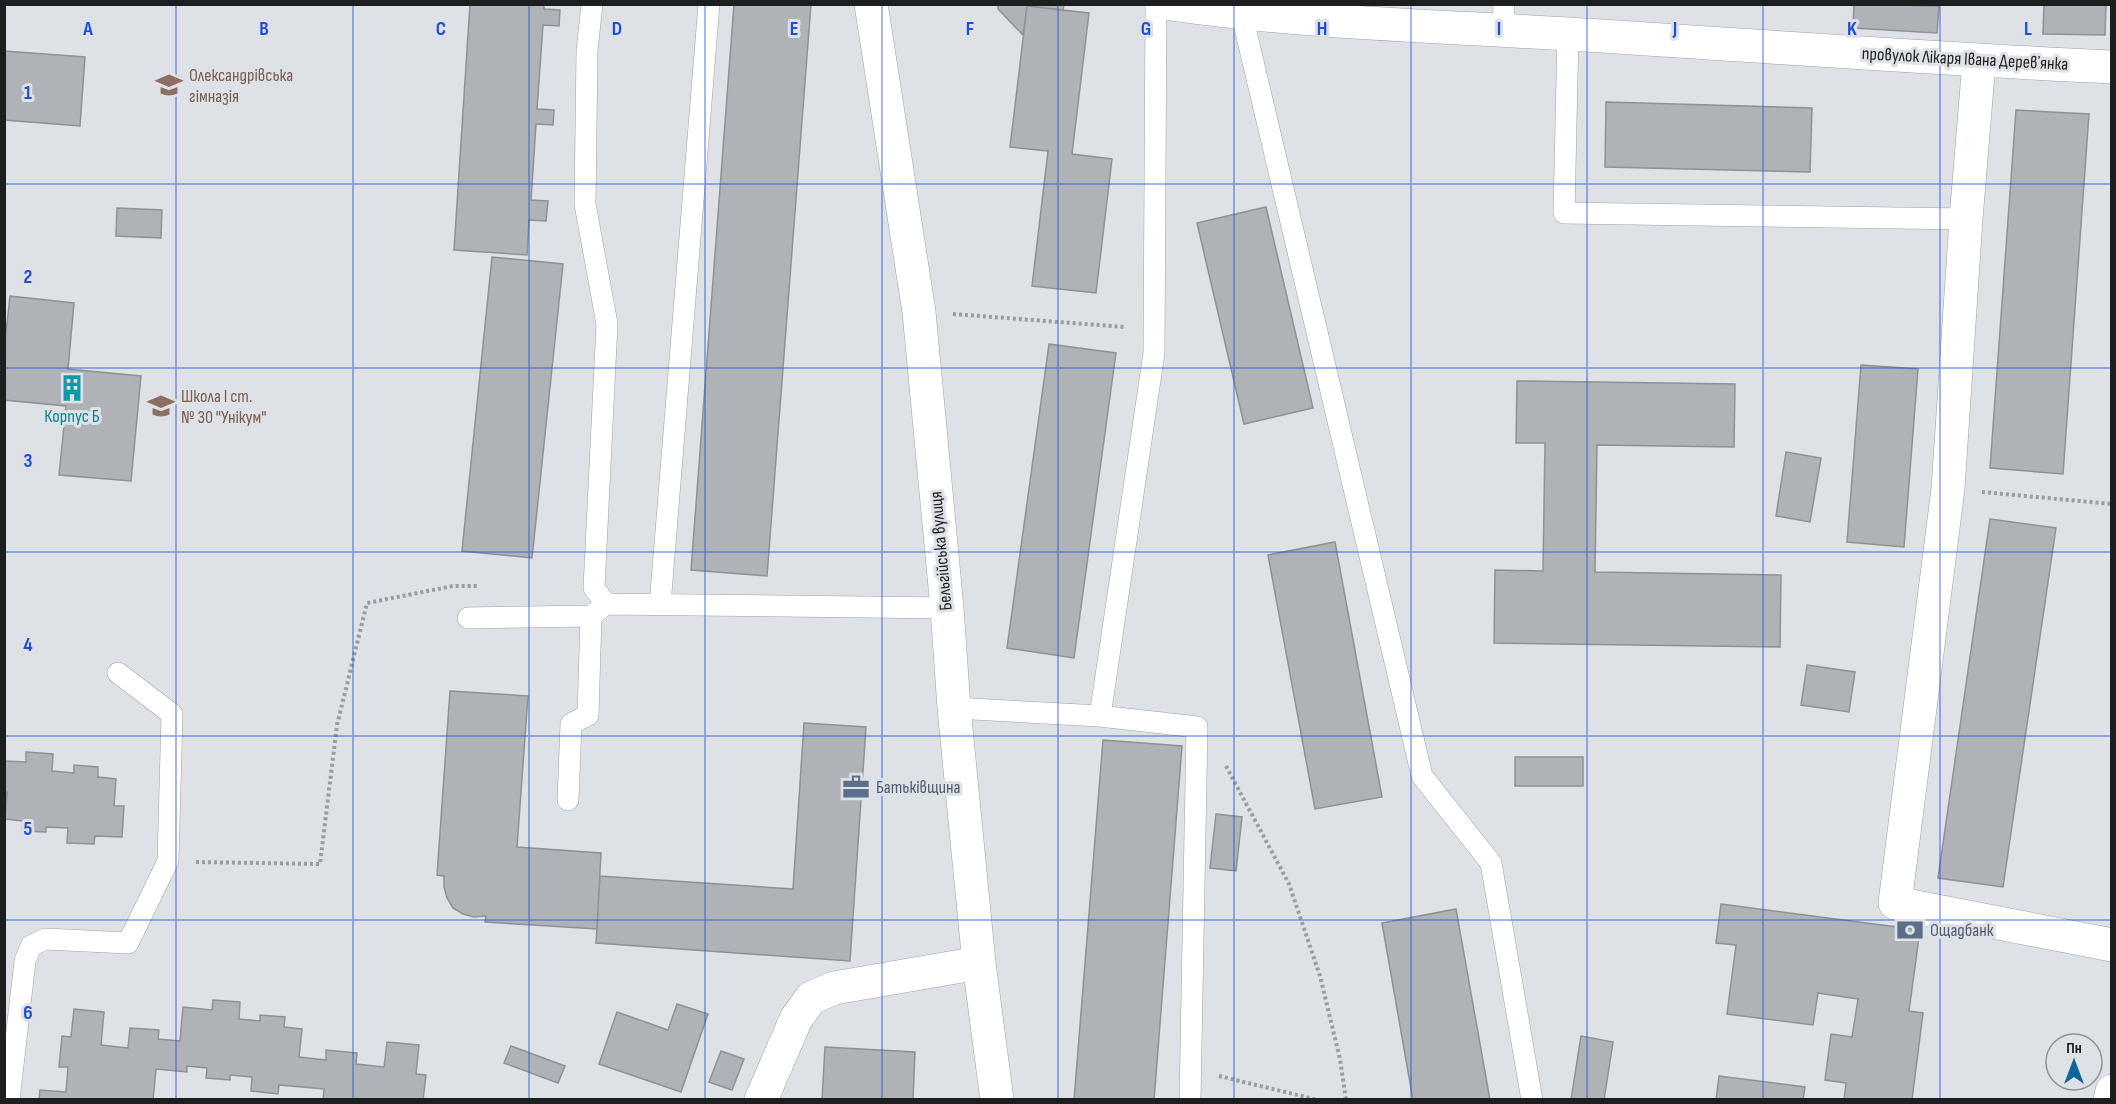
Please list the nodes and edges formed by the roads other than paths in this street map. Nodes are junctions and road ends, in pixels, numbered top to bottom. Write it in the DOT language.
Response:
graph roads {
  1 [pos="592,4"];
  2 [pos="709,4"];
  3 [pos="871,4"];
  4 [pos="1155,4"];
  5 [pos="1171,4"];
  6 [pos="1242,15"];
  7 [pos="1504,17"];
  8 [pos="1568,34"];
  9 [pos="1980,62"];
  10 [pos="2112,67"];
  11 [pos="1966,219"];
  12 [pos="660,605"];
  13 [pos="947,608"];
  14 [pos="598,610"];
  15 [pos="468,618"];
  16 [pos="118,673"];
  17 [pos="954,708"];
  18 [pos="1100,716"];
  19 [pos="568,800"];
  20 [pos="2112,945"];
  21 [pos="979,963"];
  22 [pos="2112,1091"];
  23 [pos="9,1100"];
  24 [pos="761,1100"];
  25 [pos="997,1100"];
  26 [pos="1190,1100"];
  27 [pos="1532,1100"];
  28 [pos="2110,1100"];
  1 -- 14 [label="lane"];
  2 -- 12 [label="lane"];
  3 -- 13 [label="street, Бельгійська вулиця"];
  4 -- 18 [label="lane"];
  5 -- 6 [label="street, провулок Лікаря Івана Деревʼянка"];
  6 -- 7 [label="street, провулок Лікаря Івана Деревʼянка"];
  6 -- 27 [label="lane"];
  7 -- 8 [label="street, провулок Лікаря Івана Деревʼянка"];
  8 -- 9 [label="street, провулок Лікаря Івана Деревʼянка"];
  8 -- 11 [label="lane"];
  9 -- 10 [label="street, провулок Лікаря Івана Деревʼянка"];
  9 -- 11 [label="street"];
  11 -- 20 [label="street"];
  12 -- 13 [label="lane"];
  12 -- 14 [label="lane"];
  13 -- 17 [label="street, Бельгійська вулиця"];
  14 -- 15 [label="lane"];
  14 -- 19 [label="lane"];
  16 -- 23 [label="lane"];
  17 -- 18 [label="lane"];
  17 -- 21 [label="street, Бельгійська вулиця"];
  18 -- 26 [label="lane"];
  21 -- 24 [label="street"];
  21 -- 25 [label="street, Бельгійська вулиця"];
  22 -- 28 [label="street"];
}
